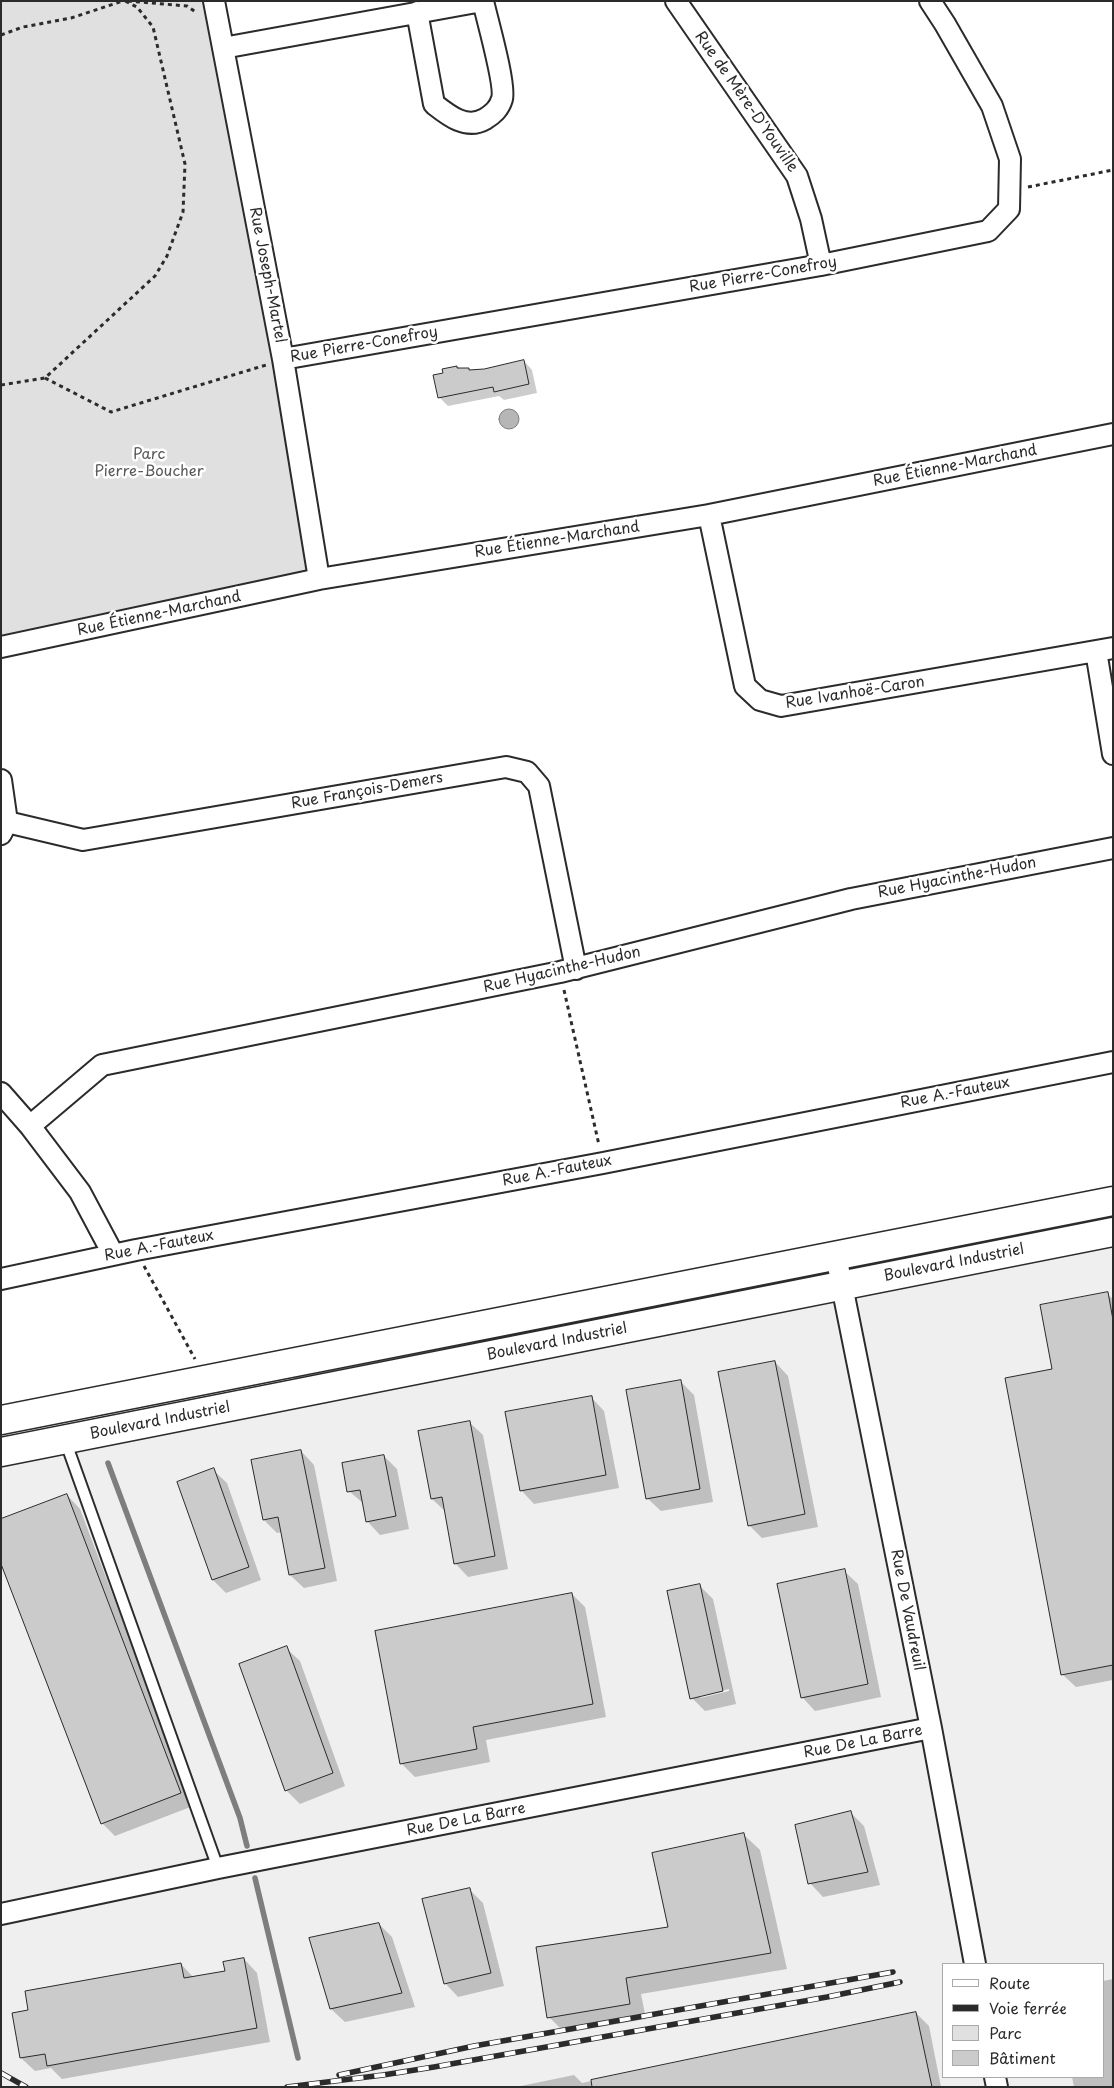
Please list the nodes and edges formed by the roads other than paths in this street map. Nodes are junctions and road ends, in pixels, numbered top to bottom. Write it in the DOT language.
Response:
graph roads {
  1 [pos="483,1"];
  2 [pos="676,1"];
  3 [pos="930,1"];
  4 [pos="216,9"];
  5 [pos="418,12"];
  6 [pos="223,48"];
  7 [pos="821,265"];
  8 [pos="283,359"];
  9 [pos="1113,434"];
  10 [pos="709,515"];
  11 [pos="319,579"];
  12 [pos="1,648"];
  13 [pos="1104,650"];
  14 [pos="1113,754"];
  15 [pos="1,780"];
  16 [pos="4,828"];
  17 [pos="1113,848"];
  18 [pos="568,970"];
  19 [pos="1113,1062"];
  20 [pos="1,1093"];
  21 [pos="30,1126"];
  22 [pos="1113,1201"];
  23 [pos="1113,1232"];
  24 [pos="113,1254"];
  25 [pos="836,1256"];
  26 [pos="1,1279"];
  27 [pos="842,1286"];
  28 [pos="665,1289"];
  29 [pos="592,1304"];
  30 [pos="669,1320"];
  31 [pos="479,1326"];
  32 [pos="598,1334"];
  33 [pos="482,1357"];
  34 [pos="308,1359"];
  35 [pos="313,1390"];
  36 [pos="145,1392"];
  37 [pos="69,1406"];
  38 [pos="1,1420"];
  39 [pos="151,1422"];
  40 [pos="70,1438"];
  41 [pos="1,1452"];
  42 [pos="931,1728"];
  43 [pos="218,1868"];
  44 [pos="1,1914"];
  45 [pos="974,1963"];
  1 -- 5 [label="street"];
  1 -- 5 [label="street"];
  2 -- 7 [label="street, Rue de Mère-D'Youville"];
  3 -- 7 [label="street, Rue Pierre-Conefroy"];
  4 -- 6 [label="street, Rue Joseph-Martel"];
  5 -- 6 [label="street"];
  6 -- 8 [label="street, Rue Joseph-Martel"];
  7 -- 8 [label="street, Rue Pierre-Conefroy"];
  8 -- 11 [label="street, Rue Joseph-Martel"];
  9 -- 10 [label="street, Rue Étienne-Marchand"];
  10 -- 11 [label="street, Rue Étienne-Marchand"];
  10 -- 13 [label="street, Rue Ivanhoë-Caron"];
  11 -- 12 [label="street, Rue Étienne-Marchand"];
  13 -- 14 [label="street"];
  15 -- 16 [label="street"];
  16 -- 18 [label="street, Rue François-Demers"];
  17 -- 18 [label="street, Rue Hyacinthe-Hudon"];
  18 -- 21 [label="street, Rue Hyacinthe-Hudon"];
  19 -- 24 [label="street, Rue A.-Fauteux"];
  20 -- 21 [label="street"];
  21 -- 24 [label="street"];
  22 -- 25 [label="street, Boulevard Industriel"];
  23 -- 27 [label="street, Boulevard Industriel"];
  24 -- 26 [label="street, Rue A.-Fauteux"];
  25 -- 27 [label="street, Rue De Vaudreuil"];
  25 -- 28 [label="street, Boulevard Industriel"];
  27 -- 30 [label="street, Boulevard Industriel"];
  27 -- 42 [label="street, Rue De Vaudreuil"];
  28 -- 29 [label="street, Boulevard Industriel"];
  28 -- 30 [label="street"];
  29 -- 31 [label="street, Boulevard Industriel"];
  29 -- 32 [label="street"];
  30 -- 32 [label="street, Boulevard Industriel"];
  31 -- 33 [label="street"];
  31 -- 34 [label="street, Boulevard Industriel"];
  32 -- 33 [label="street, Boulevard Industriel"];
  33 -- 35 [label="street, Boulevard Industriel"];
  34 -- 35 [label="street"];
  34 -- 36 [label="street, Boulevard Industriel"];
  35 -- 39 [label="street, Boulevard Industriel"];
  36 -- 37 [label="street, Boulevard Industriel"];
  36 -- 39 [label="street"];
  37 -- 38 [label="street, Boulevard Industriel"];
  37 -- 40 [label="street"];
  39 -- 40 [label="street, Boulevard Industriel"];
  40 -- 41 [label="street, Boulevard Industriel"];
  40 -- 43 [label="lane"];
  42 -- 43 [label="street, Rue De La Barre"];
  42 -- 45 [label="street, Rue De Vaudreuil"];
  43 -- 44 [label="street, Rue De La Barre"];
}
